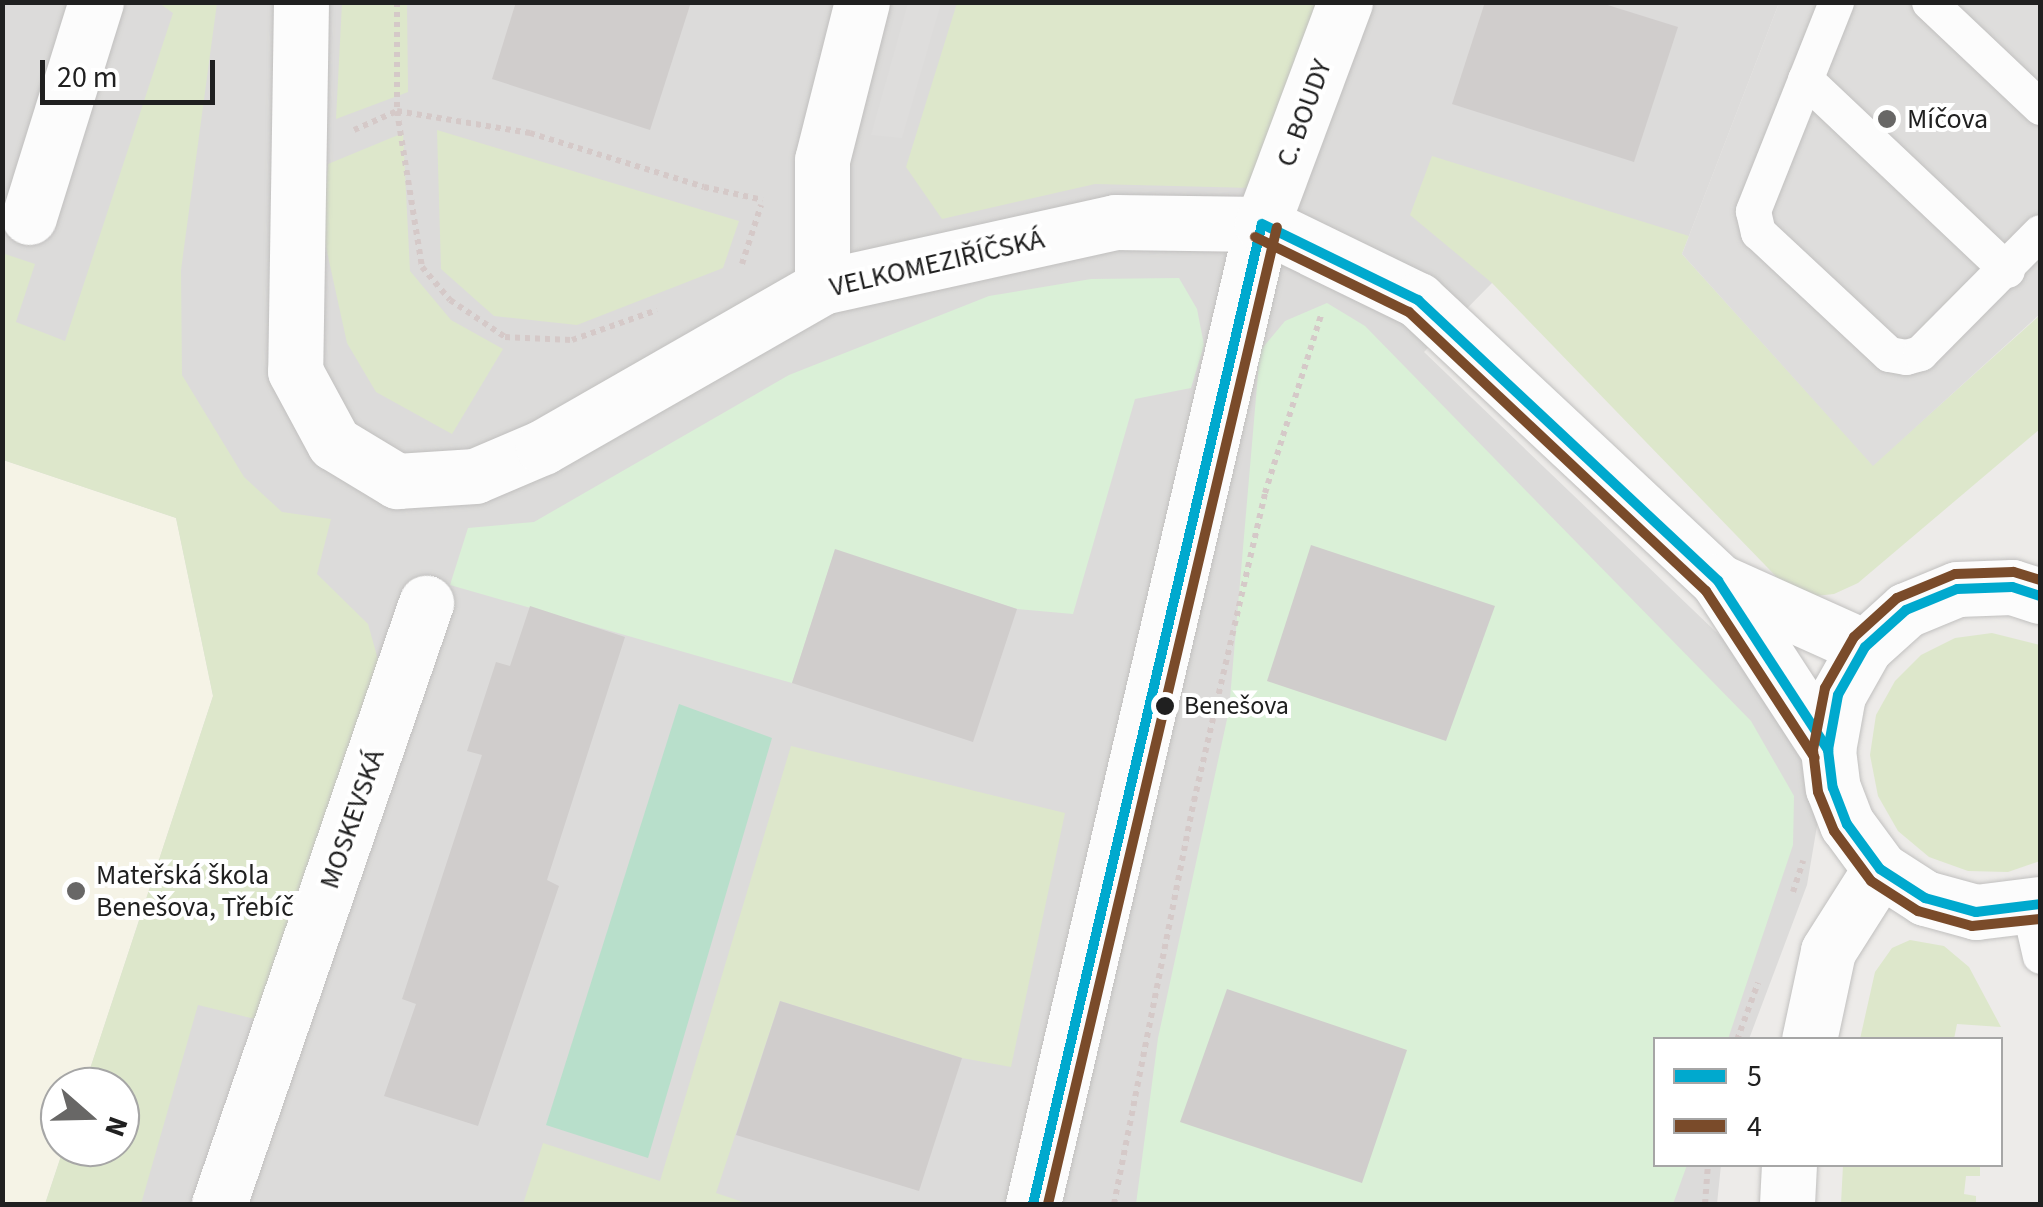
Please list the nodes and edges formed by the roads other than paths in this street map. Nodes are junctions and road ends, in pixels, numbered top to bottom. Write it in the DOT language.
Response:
graph roads {
  1 [pos="96,2"];
  2 [pos="301,2"];
  3 [pos="862,2"];
  4 [pos="1345,2"];
  5 [pos="1836,2"];
  6 [pos="1929,2"];
  7 [pos="1805,79"];
  8 [pos="2040,107"];
  9 [pos="29,216"];
  10 [pos="1262,224"];
  11 [pos="2040,232"];
  12 [pos="2007,270"];
  13 [pos="822,288"];
  14 [pos="1718,581"];
  15 [pos="2040,596"];
  16 [pos="426,603"];
  17 [pos="1864,647"];
  18 [pos="1828,750"];
  19 [pos="1880,869"];
  20 [pos="2037,923"];
  21 [pos="1811,1037"];
  22 [pos="1789,1167"];
  23 [pos="219,1204"];
  24 [pos="1033,1204"];
  25 [pos="1787,1204"];
  1 -- 9 [label="street"];
  2 -- 13 [label="street, VELKOMEZIŘÍČSKÁ"];
  3 -- 13 [label="street"];
  4 -- 10 [label="street, C. BOUDY"];
  5 -- 7 [label="lane"];
  6 -- 8 [label="lane"];
  7 -- 12 [label="lane"];
  7 -- 12 [label="lane"];
  10 -- 13 [label="street, VELKOMEZIŘÍČSKÁ"];
  10 -- 14 [label="street, VELKOMEZIŘÍČSKÁ"];
  10 -- 24 [label="street"];
  11 -- 12 [label="lane"];
  14 -- 17 [label="street"];
  14 -- 18 [label="street, VELKOMEZIŘÍČSKÁ"];
  15 -- 17 [label="street, VELKOMEZIŘÍČSKÁ"];
  16 -- 23 [label="street, MOSKEVSKÁ"];
  17 -- 18 [label="street, VELKOMEZIŘÍČSKÁ"];
  18 -- 19 [label="street, VELKOMEZIŘÍČSKÁ"];
  19 -- 20 [label="street, VELKOMEZIŘÍČSKÁ"];
  19 -- 21 [label="street"];
  22 -- 25 [label="street"];
}
